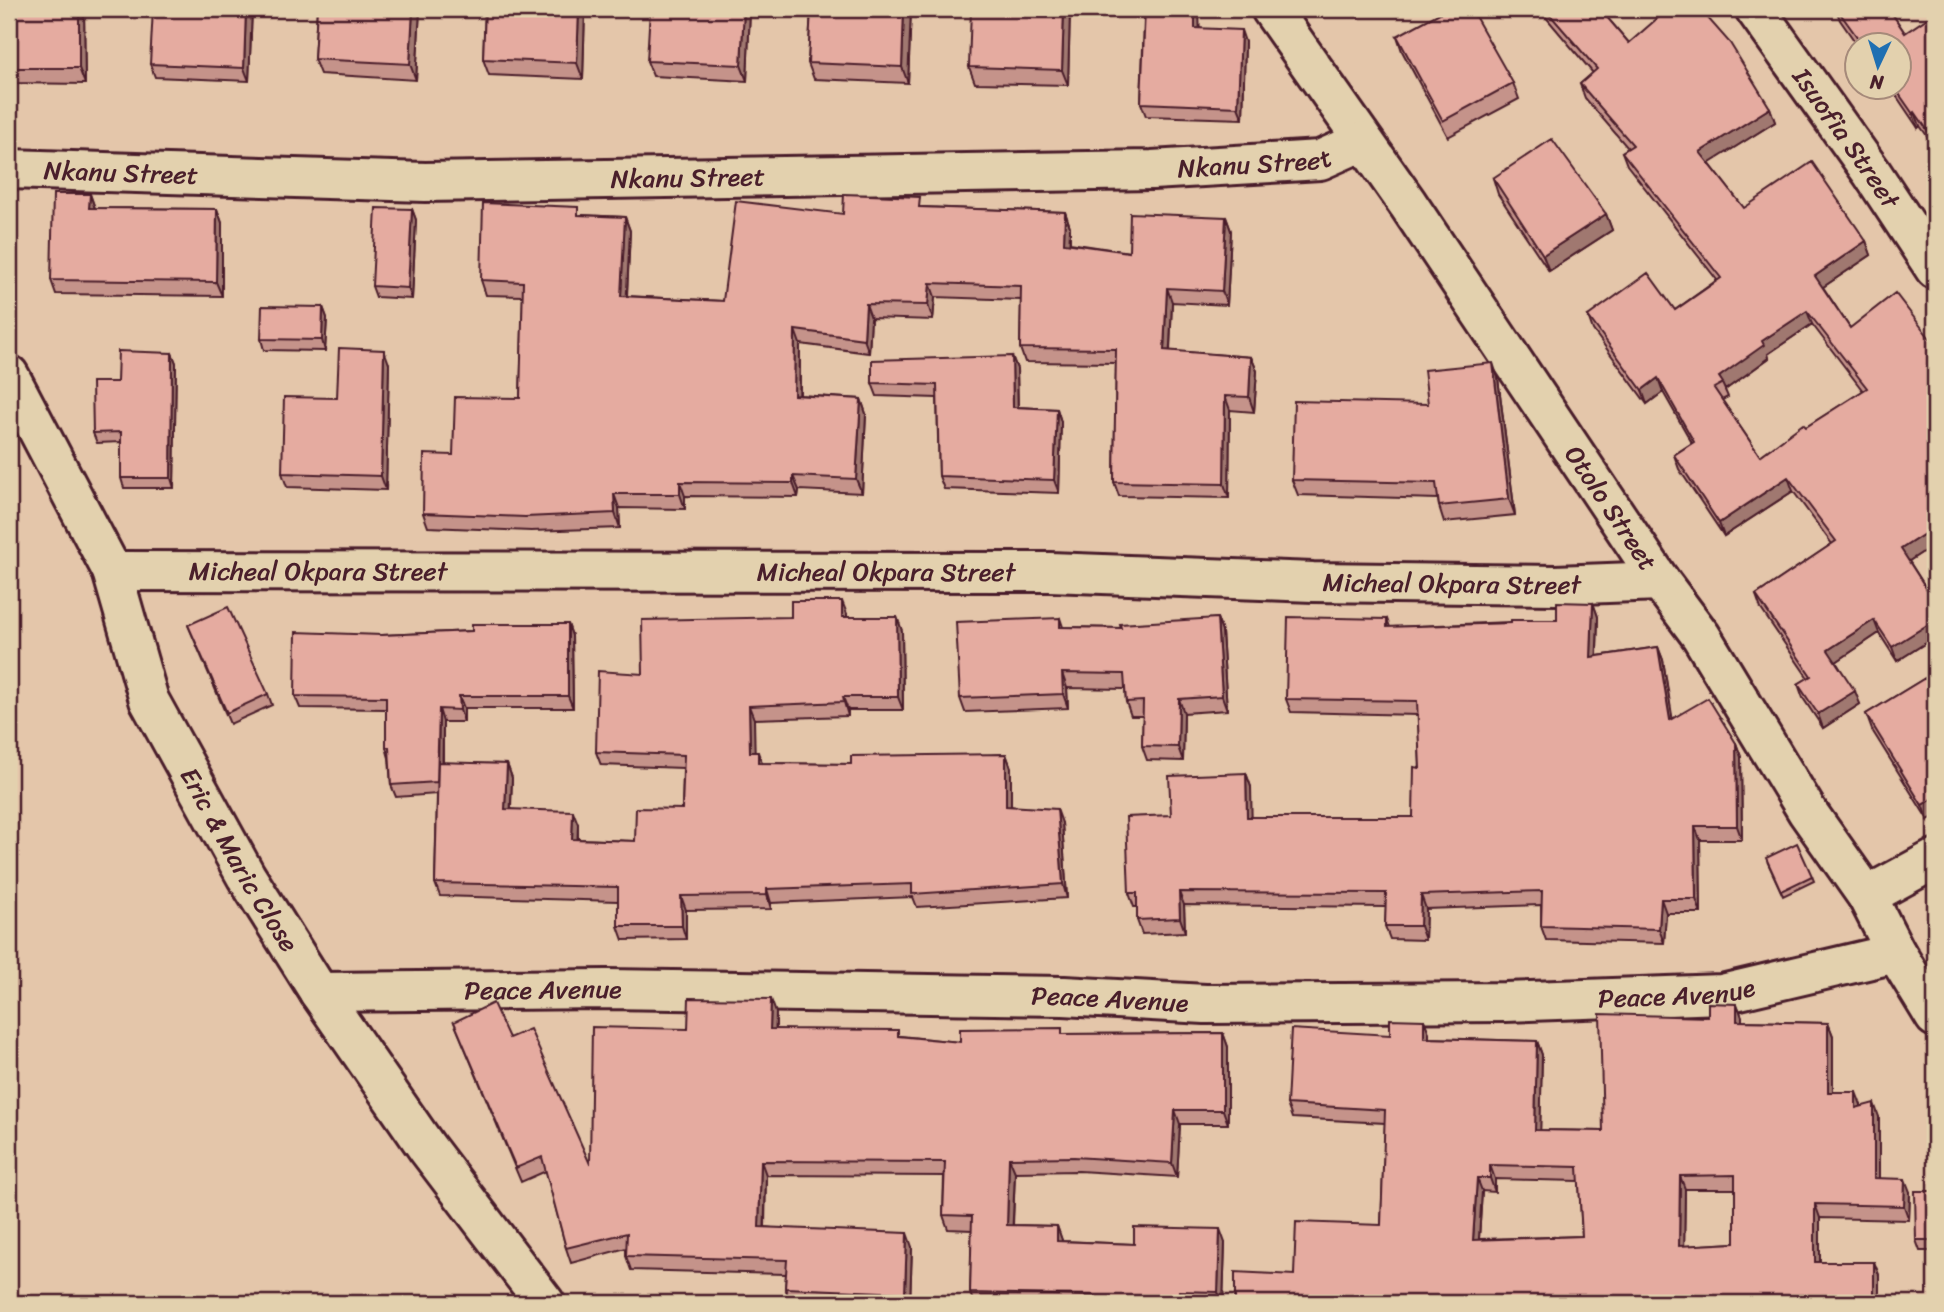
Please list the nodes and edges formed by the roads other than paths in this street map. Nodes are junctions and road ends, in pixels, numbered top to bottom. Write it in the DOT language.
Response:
graph roads {
  1 [pos="1271,9"];
  2 [pos="1755,9"];
  3 [pos="1363,141"];
  4 [pos="9,169"];
  5 [pos="1935,269"];
  6 [pos="9,374"];
  7 [pos="112,571"];
  8 [pos="1660,581"];
  9 [pos="1935,859"];
  10 [pos="1867,896"];
  11 [pos="1896,953"];
  12 [pos="319,992"];
  13 [pos="1935,1017"];
  14 [pos="545,1303"];
  1 -- 3 [label="street, Otolo Street"];
  2 -- 5 [label="street, Isuofia Street"];
  3 -- 4 [label="street, Nkanu Street"];
  3 -- 8 [label="street, Otolo Street"];
  6 -- 7 [label="street, Eric & Maric Close"];
  7 -- 8 [label="street, Micheal Okpara Street"];
  7 -- 12 [label="street, Eric & Maric Close"];
  8 -- 10 [label="street, Otolo Street"];
  9 -- 10 [label="street"];
  10 -- 11 [label="street, Otolo Street"];
  11 -- 12 [label="street, Peace Avenue"];
  11 -- 13 [label="street, Otolo Street"];
  12 -- 14 [label="street, Eric & Maric Close"];
}
